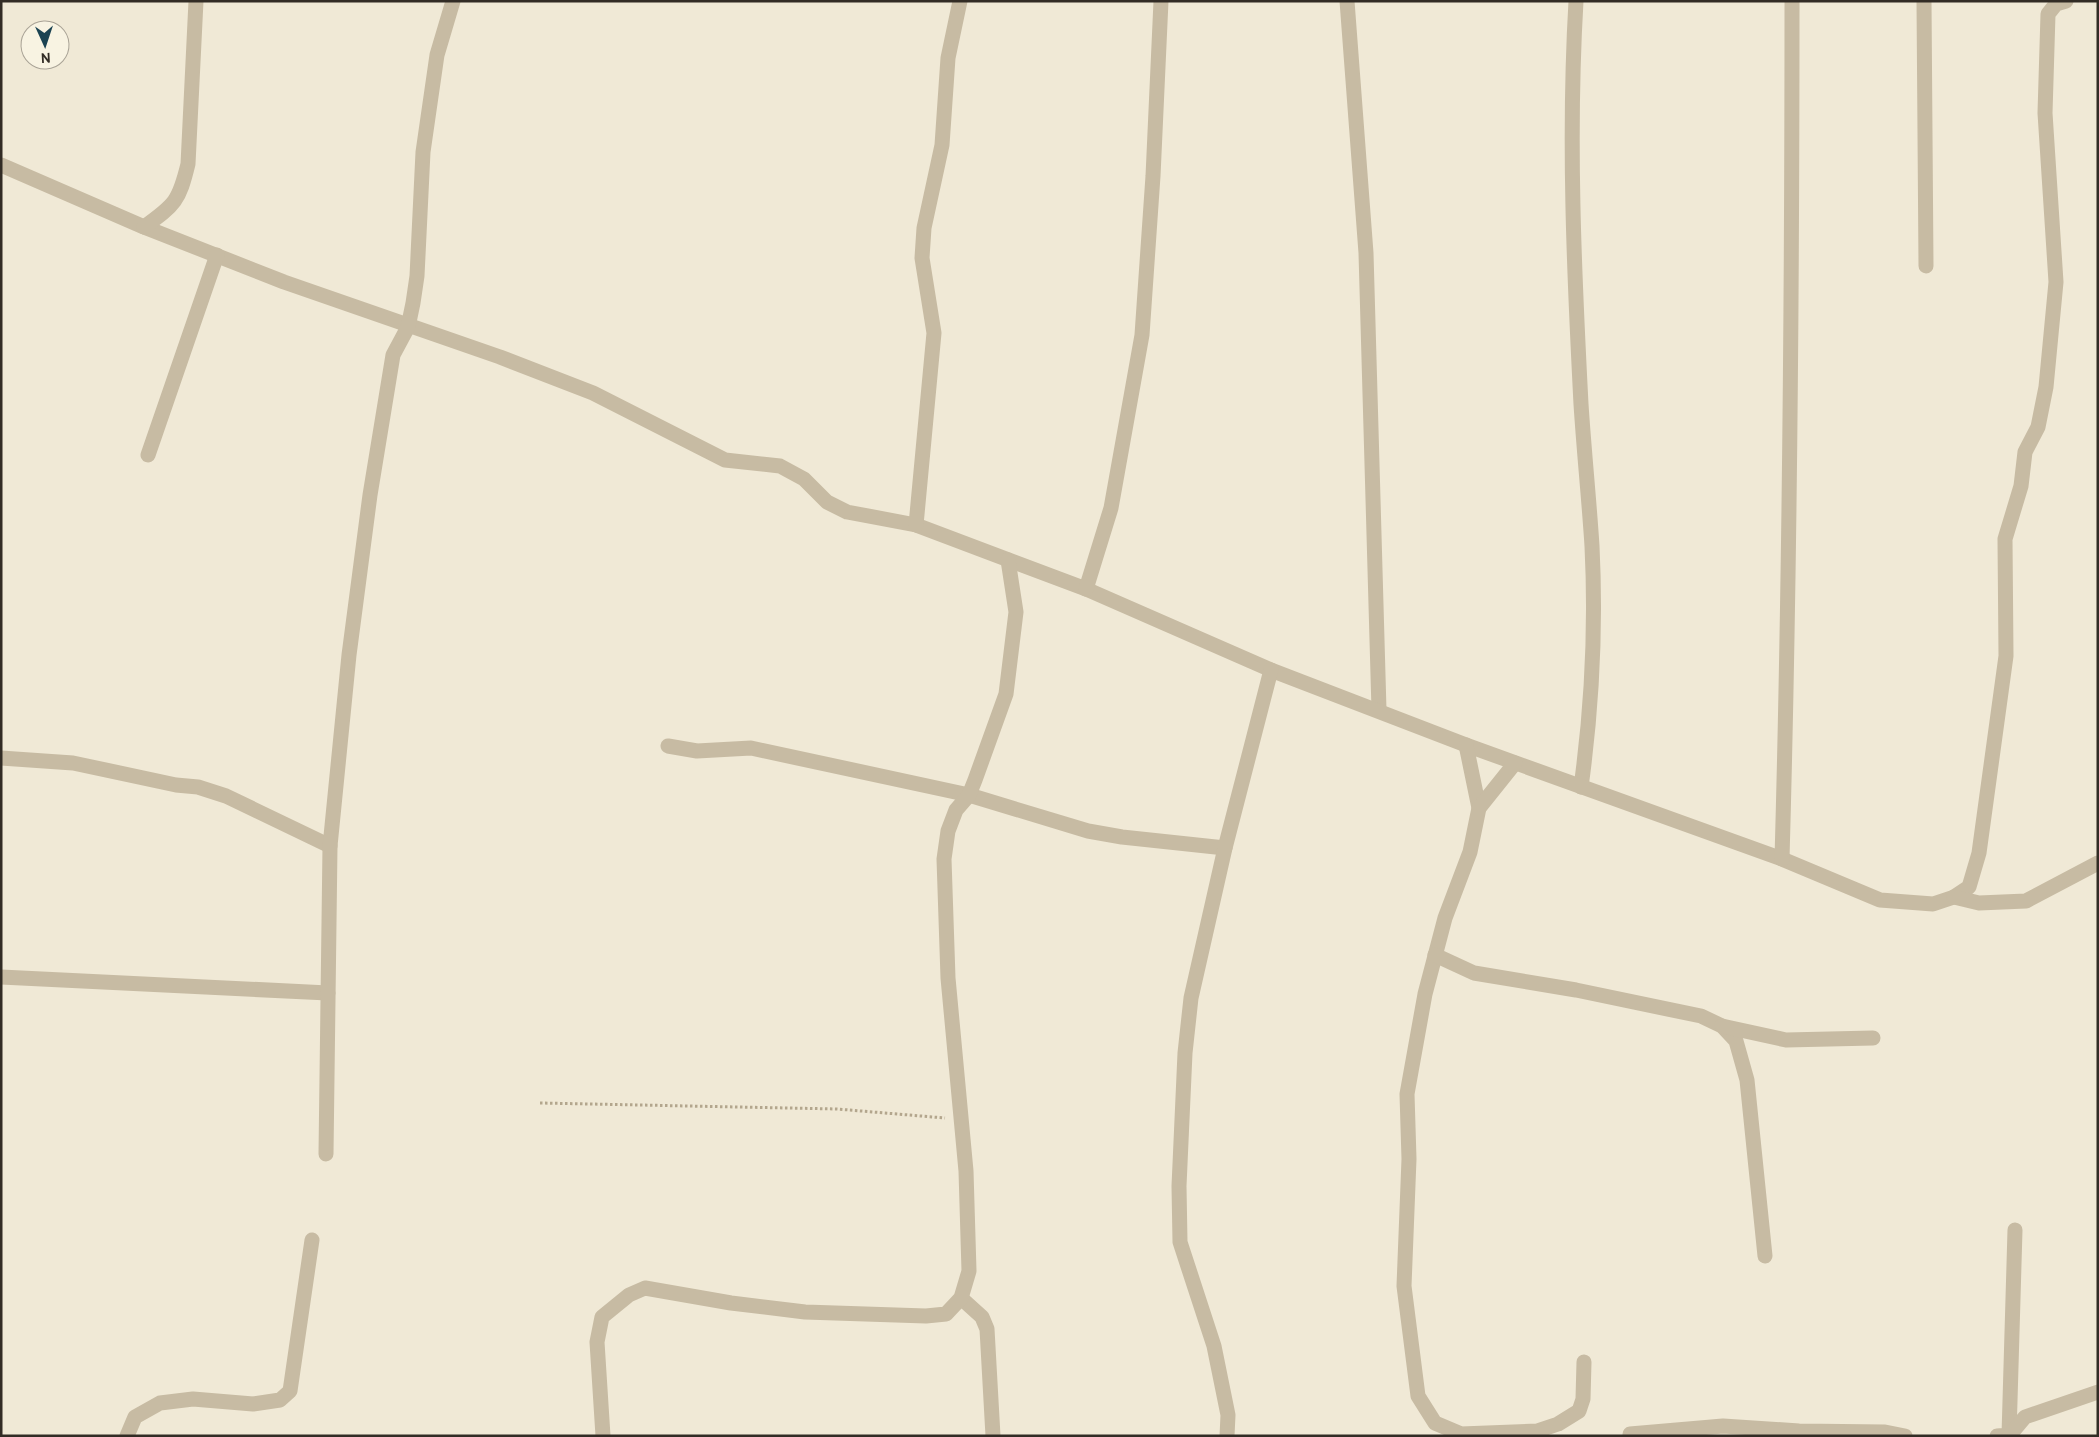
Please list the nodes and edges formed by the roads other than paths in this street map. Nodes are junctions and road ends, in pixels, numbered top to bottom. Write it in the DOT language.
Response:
graph roads {
  1 [pos="196,1"];
  2 [pos="453,1"];
  3 [pos="960,1"];
  4 [pos="1161,1"];
  5 [pos="1347,1"];
  6 [pos="1576,1"];
  7 [pos="1792,1"];
  8 [pos="1924,1"];
  9 [pos="2066,1"];
  10 [pos="1,165"];
  11 [pos="144,227"];
  12 [pos="217,255"];
  13 [pos="1926,266"];
  14 [pos="408,327"];
  15 [pos="148,455"];
  16 [pos="916,525"];
  17 [pos="1008,560"];
  18 [pos="1086,589"];
  19 [pos="1271,670"];
  20 [pos="1379,710"];
  21 [pos="668,746"];
  22 [pos="1466,746"];
  23 [pos="1,758"];
  24 [pos="1514,763"];
  25 [pos="1581,787"];
  26 [pos="969,795"];
  27 [pos="1479,808"];
  28 [pos="330,846"];
  29 [pos="1226,848"];
  30 [pos="1782,859"];
  31 [pos="2098,862"];
  32 [pos="1954,896"];
  33 [pos="1435,955"];
  34 [pos="1,977"];
  35 [pos="328,993"];
  36 [pos="1722,1026"];
  37 [pos="1874,1038"];
  38 [pos="326,1154"];
  39 [pos="2015,1230"];
  40 [pos="312,1240"];
  41 [pos="1765,1256"];
  42 [pos="960,1298"];
  43 [pos="1584,1362"];
  44 [pos="2098,1392"];
  45 [pos="1630,1434"];
  46 [pos="127,1436"];
  47 [pos="603,1436"];
  48 [pos="992,1436"];
  49 [pos="1227,1436"];
  50 [pos="1905,1436"];
  51 [pos="1997,1436"];
  52 [pos="2009,1436"];
  1 -- 11 [label="street"];
  2 -- 14 [label="street"];
  3 -- 16 [label="street"];
  4 -- 18 [label="street"];
  5 -- 20 [label="street"];
  6 -- 25 [label="street"];
  7 -- 30 [label="street"];
  8 -- 13 [label="street"];
  9 -- 32 [label="street"];
  10 -- 11 [label="street"];
  11 -- 12 [label="street"];
  12 -- 14 [label="street"];
  12 -- 15 [label="street"];
  14 -- 16 [label="street"];
  14 -- 28 [label="street"];
  16 -- 17 [label="street"];
  17 -- 18 [label="street"];
  17 -- 26 [label="street"];
  18 -- 19 [label="street"];
  19 -- 20 [label="street"];
  19 -- 29 [label="street"];
  20 -- 22 [label="street"];
  21 -- 26 [label="street"];
  22 -- 24 [label="street"];
  22 -- 27 [label="street"];
  23 -- 28 [label="street"];
  24 -- 25 [label="street"];
  24 -- 27 [label="street"];
  25 -- 30 [label="street"];
  26 -- 29 [label="street"];
  26 -- 42 [label="street"];
  27 -- 33 [label="street"];
  28 -- 35 [label="street"];
  29 -- 49 [label="street"];
  30 -- 32 [label="street"];
  31 -- 32 [label="street"];
  33 -- 36 [label="street"];
  33 -- 43 [label="street"];
  34 -- 35 [label="street"];
  35 -- 38 [label="street"];
  36 -- 37 [label="street"];
  36 -- 41 [label="street"];
  39 -- 52 [label="street"];
  40 -- 46 [label="street"];
  42 -- 47 [label="street"];
  42 -- 48 [label="street"];
  44 -- 52 [label="street"];
  45 -- 50 [label="street"];
  51 -- 52 [label="street"];
}
